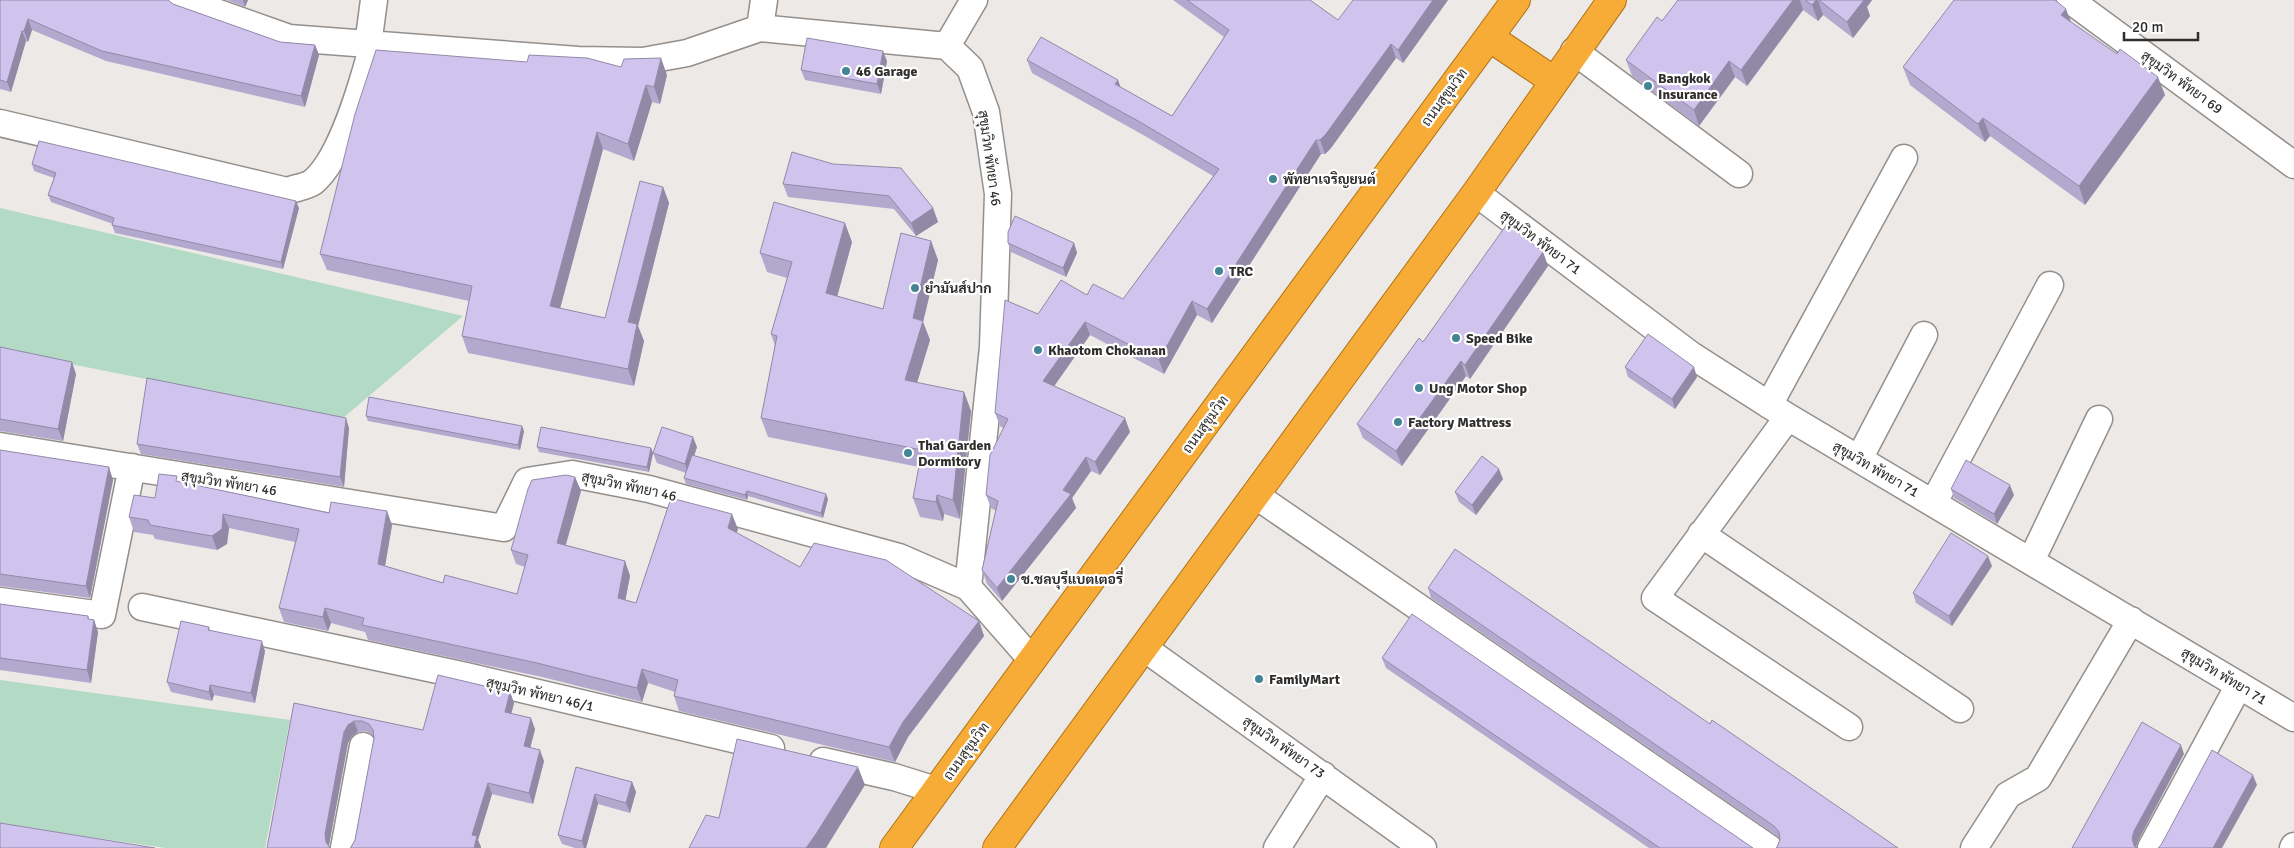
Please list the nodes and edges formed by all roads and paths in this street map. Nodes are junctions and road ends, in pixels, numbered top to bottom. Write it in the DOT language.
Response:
graph roads {
  1 [pos="182,0"];
  2 [pos="374,0"];
  3 [pos="764,0"];
  4 [pos="974,0"];
  5 [pos="1516,0"];
  6 [pos="1612,0"];
  7 [pos="2070,0"];
  8 [pos="760,28"];
  9 [pos="1489,37"];
  10 [pos="371,45"];
  11 [pos="947,46"];
  12 [pos="1574,52"];
  13 [pos="1554,82"];
  14 [pos="0,123"];
  15 [pos="1904,158"];
  16 [pos="2294,165"];
  17 [pos="1739,174"];
  18 [pos="1476,193"];
  19 [pos="2050,285"];
  20 [pos="1924,335"];
  21 [pos="1778,411"];
  22 [pos="2098,419"];
  23 [pos="0,446"];
  24 [pos="1859,459"];
  25 [pos="132,467"];
  26 [pos="1255,495"];
  27 [pos="1934,502"];
  28 [pos="1701,534"];
  29 [pos="2031,561"];
  30 [pos="968,586"];
  31 [pos="0,601"];
  32 [pos="142,607"];
  33 [pos="2131,620"];
  34 [pos="1144,648"];
  35 [pos="1032,660"];
  36 [pos="2240,685"];
  37 [pos="1960,709"];
  38 [pos="2294,718"];
  39 [pos="1849,727"];
  40 [pos="363,746"];
  41 [pos="1323,775"];
  42 [pos="936,790"];
  43 [pos="344,848"];
  44 [pos="894,848"];
  45 [pos="997,848"];
  46 [pos="1277,848"];
  47 [pos="1423,848"];
  48 [pos="1769,848"];
  49 [pos="1974,848"];
  50 [pos="2151,848"];
  1 -- 10 [label="street"];
  2 -- 10 [label="street"];
  3 -- 8 [label="street"];
  4 -- 11 [label="street"];
  5 -- 9 [label="highway, ถนนสุขุมวิท"];
  6 -- 12 [label="highway"];
  7 -- 16 [label="street, สุขุมวิท พัทยา 69"];
  8 -- 10 [label="street"];
  8 -- 11 [label="street"];
  9 -- 13 [label="highway"];
  9 -- 35 [label="highway, ถนนสุขุมวิท"];
  10 -- 14 [label="street"];
  11 -- 30 [label="street, สุขุมวิท พัทยา 46"];
  12 -- 13 [label="highway"];
  12 -- 17 [label="street"];
  13 -- 18 [label="highway"];
  15 -- 21 [label="street"];
  18 -- 21 [label="street, สุขุมวิท พัทยา 71"];
  18 -- 26 [label="highway"];
  19 -- 27 [label="street"];
  20 -- 24 [label="street"];
  21 -- 24 [label="street, สุขุมวิท พัทยา 71"];
  21 -- 28 [label="street"];
  22 -- 29 [label="street"];
  23 -- 25 [label="street, สุขุมวิท พัทยา 46"];
  24 -- 27 [label="street, สุขุมวิท พัทยา 71"];
  25 -- 30 [label="street, สุขุมวิท พัทยา 46"];
  25 -- 31 [label="street"];
  26 -- 34 [label="highway"];
  26 -- 48 [label="street"];
  27 -- 29 [label="street, สุขุมวิท พัทยา 71"];
  28 -- 37 [label="street"];
  28 -- 39 [label="street"];
  29 -- 33 [label="street, สุขุมวิท พัทยา 71"];
  30 -- 35 [label="street, สุขุมวิท พัทยา 46"];
  32 -- 42 [label="street, สุขุมวิท พัทยา 46/1"];
  33 -- 36 [label="street, สุขุมวิท พัทยา 71"];
  33 -- 49 [label="street"];
  34 -- 41 [label="street, สุขุมวิท พัทยา 73"];
  34 -- 45 [label="highway"];
  35 -- 42 [label="highway, ถนนสุขุมวิท"];
  36 -- 38 [label="street, สุขุมวิท พัทยา 71"];
  36 -- 50 [label="street"];
  40 -- 43 [label="street"];
  41 -- 46 [label="street"];
  41 -- 47 [label="street, สุขุมวิท พัทยา 73"];
  42 -- 44 [label="highway, ถนนสุขุมวิท"];
}
